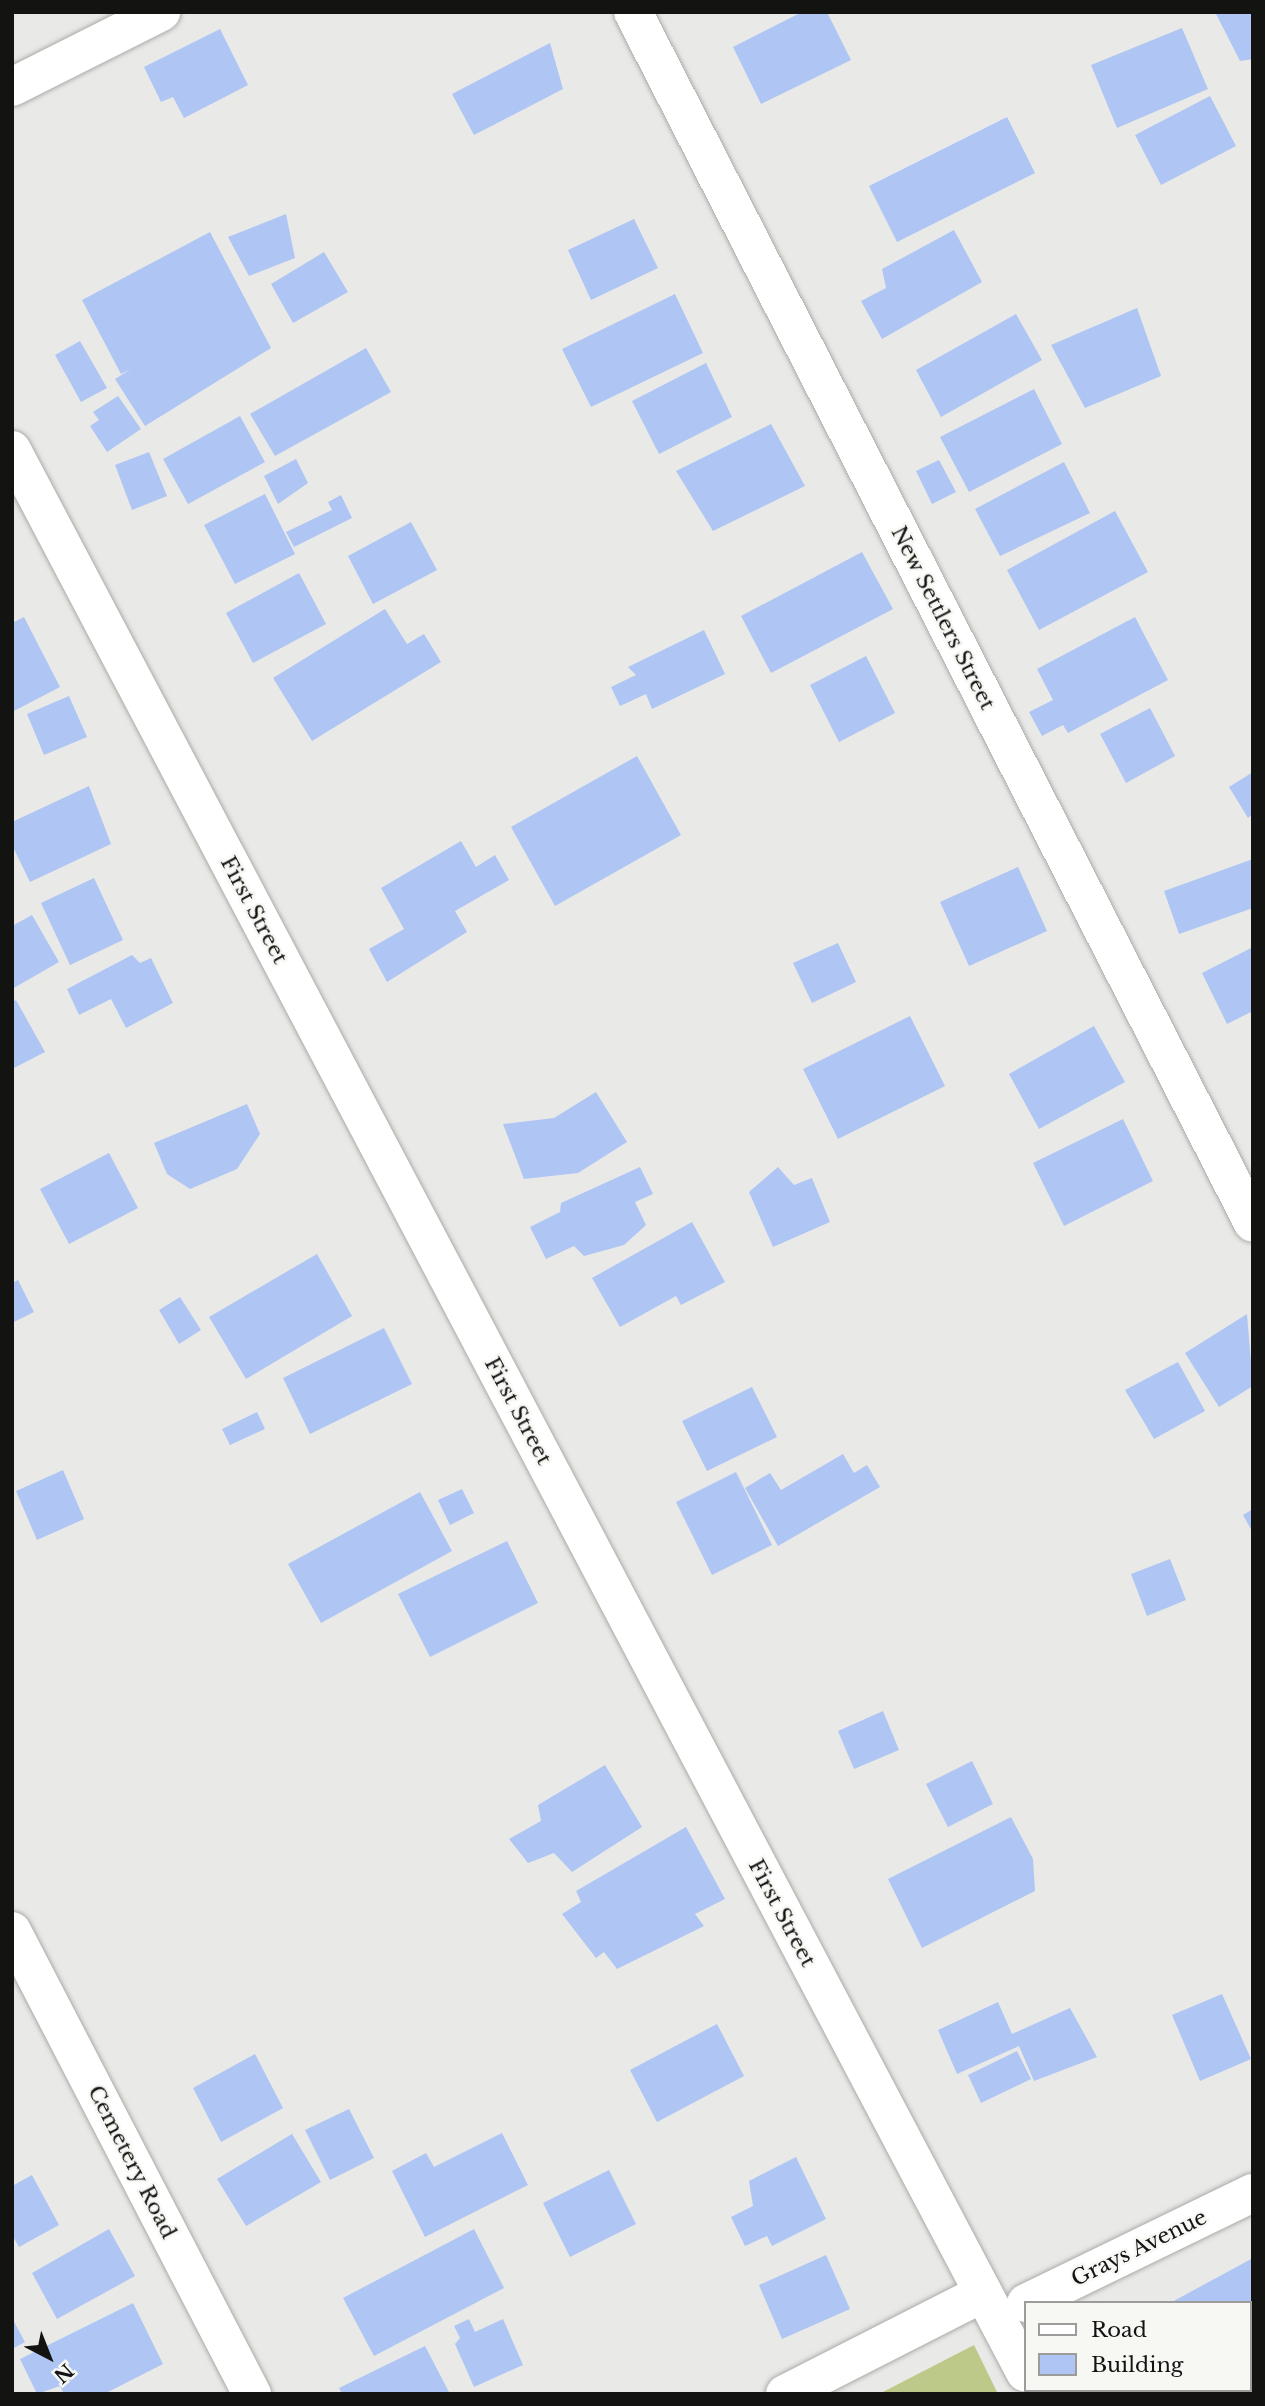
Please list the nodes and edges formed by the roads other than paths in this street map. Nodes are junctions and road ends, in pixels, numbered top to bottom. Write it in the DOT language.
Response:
graph roads {
  1 [pos="161,12"];
  2 [pos="633,12"];
  3 [pos="12,87"];
  4 [pos="12,450"];
  5 [pos="1253,1223"];
  6 [pos="12,1931"];
  7 [pos="1253,2193"];
  8 [pos="1007,2304"];
  9 [pos="1024,2368"];
  10 [pos="252,2394"];
  11 [pos="785,2394"];
  1 -- 3 [label="street"];
  2 -- 5 [label="street, New Settlers Street"];
  4 -- 8 [label="street, First Street"];
  6 -- 10 [label="street, Cemetery Road"];
  7 -- 8 [label="street, Grays Avenue"];
  8 -- 9 [label="street, First Street"];
  8 -- 11 [label="street, Grays Avenue"];
}
